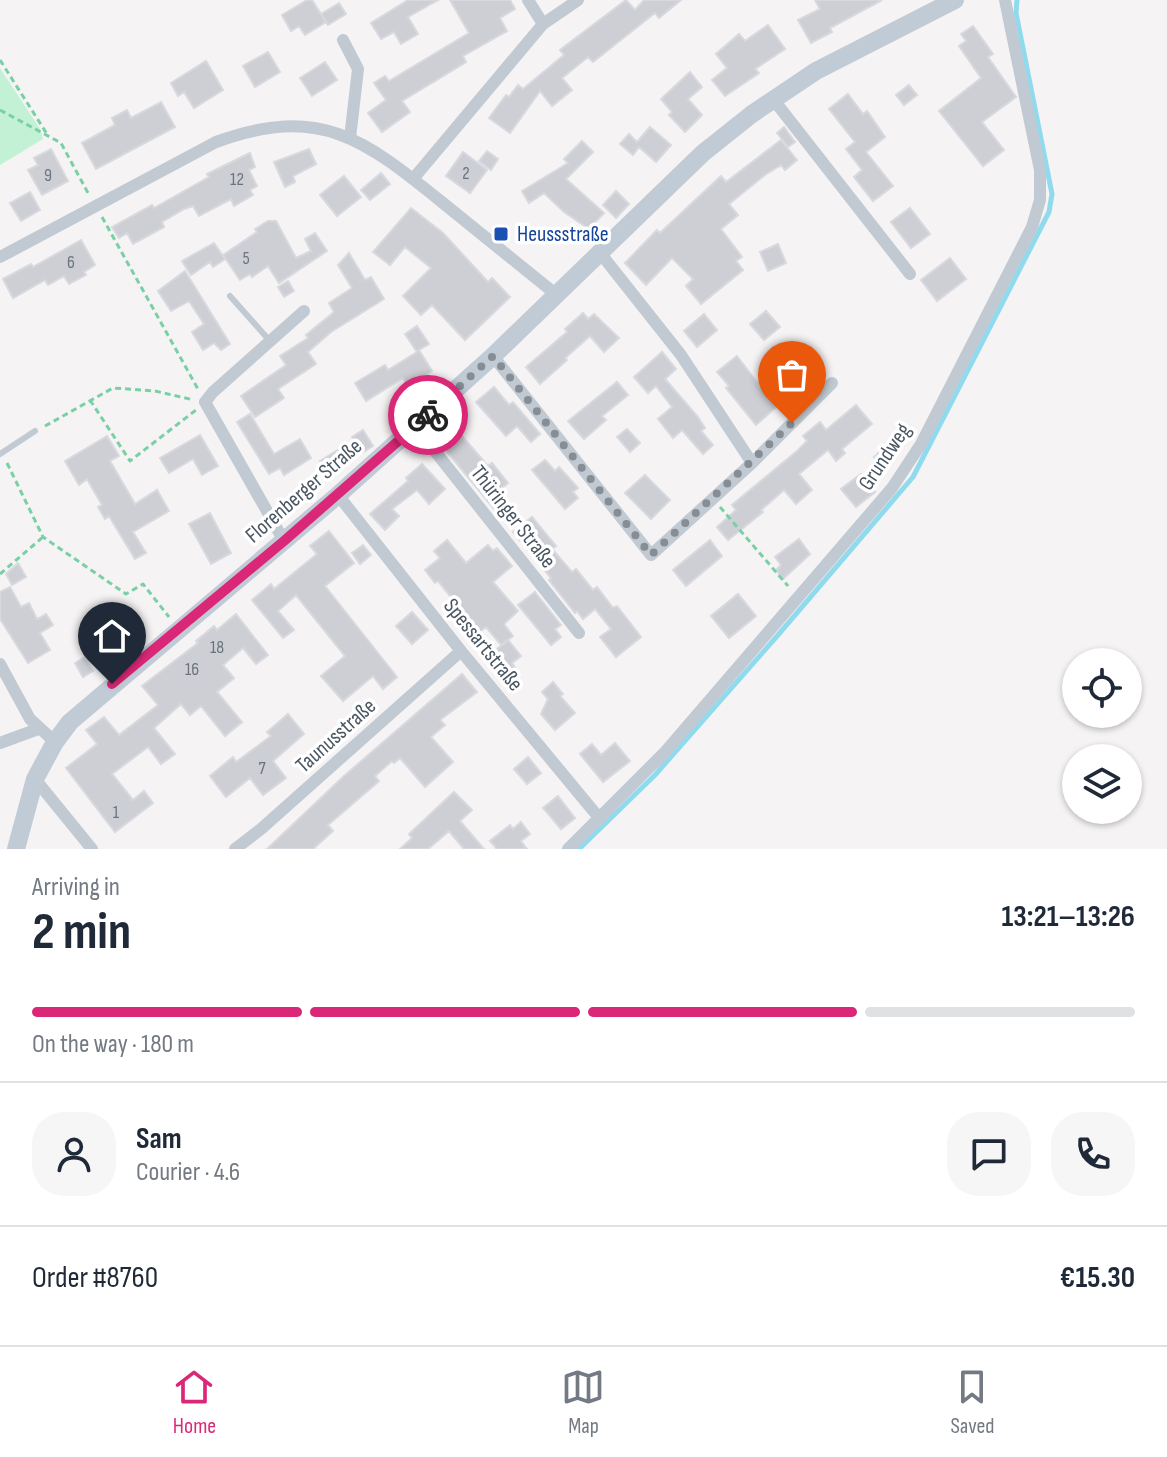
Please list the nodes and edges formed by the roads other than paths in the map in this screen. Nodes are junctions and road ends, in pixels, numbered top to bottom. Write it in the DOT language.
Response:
graph roads {
  1 [pos="528,0"];
  2 [pos="578,0"];
  3 [pos="955,0"];
  4 [pos="1005,0"];
  5 [pos="543,24"];
  6 [pos="343,40"];
  7 [pos="773,99"];
  8 [pos="350,138"];
  9 [pos="413,179"];
  10 [pos="601,254"];
  11 [pos="0,257"];
  12 [pos="910,274"];
  13 [pos="230,296"];
  14 [pos="558,296"];
  15 [pos="304,311"];
  16 [pos="269,340"];
  17 [pos="493,356"];
  18 [pos="832,383"];
  19 [pos="415,426"];
  20 [pos="35,431"];
  21 [pos="1,453"];
  22 [pos="752,463"];
  23 [pos="338,495"];
  24 [pos="284,541"];
  25 [pos="579,633"];
  26 [pos="461,651"];
  27 [pos="0,664"];
  28 [pos="38,729"];
  29 [pos="55,742"];
  30 [pos="0,743"];
  31 [pos="35,779"];
  32 [pos="600,819"];
  33 [pos="16,849"];
  34 [pos="92,849"];
  35 [pos="235,849"];
  36 [pos="568,849"];
  1 -- 5 [label="street"];
  2 -- 5 [label="street"];
  3 -- 7 [label="street, Florenberger Straße"];
  4 -- 32 [label="street, Grundweg"];
  5 -- 9 [label="street"];
  6 -- 8 [label="street"];
  7 -- 10 [label="street, Florenberger Straße"];
  7 -- 12 [label="street"];
  8 -- 9 [label="street"];
  8 -- 11 [label="street"];
  9 -- 14 [label="street"];
  10 -- 14 [label="street, Florenberger Straße"];
  10 -- 22 [label="street"];
  13 -- 16 [label="lane"];
  14 -- 17 [label="street, Florenberger Straße"];
  15 -- 16 [label="street"];
  16 -- 24 [label="street"];
  17 -- 19 [label="street, Florenberger Straße"];
  17 -- 22 [label="street"];
  18 -- 22 [label="street"];
  19 -- 23 [label="street, Florenberger Straße"];
  19 -- 25 [label="street, Thüringer Straße"];
  20 -- 21 [label="lane"];
  23 -- 24 [label="street, Florenberger Straße"];
  23 -- 26 [label="street, Spessartstraße"];
  24 -- 29 [label="street, Florenberger Straße"];
  26 -- 32 [label="street, Spessartstraße"];
  26 -- 35 [label="street, Taunusstraße"];
  27 -- 28 [label="street"];
  28 -- 29 [label="street"];
  28 -- 30 [label="street"];
  29 -- 31 [label="street, Florenberger Straße"];
  31 -- 33 [label="street, Florenberger Straße"];
  31 -- 34 [label="street"];
  32 -- 36 [label="street, Grundweg"];
}
